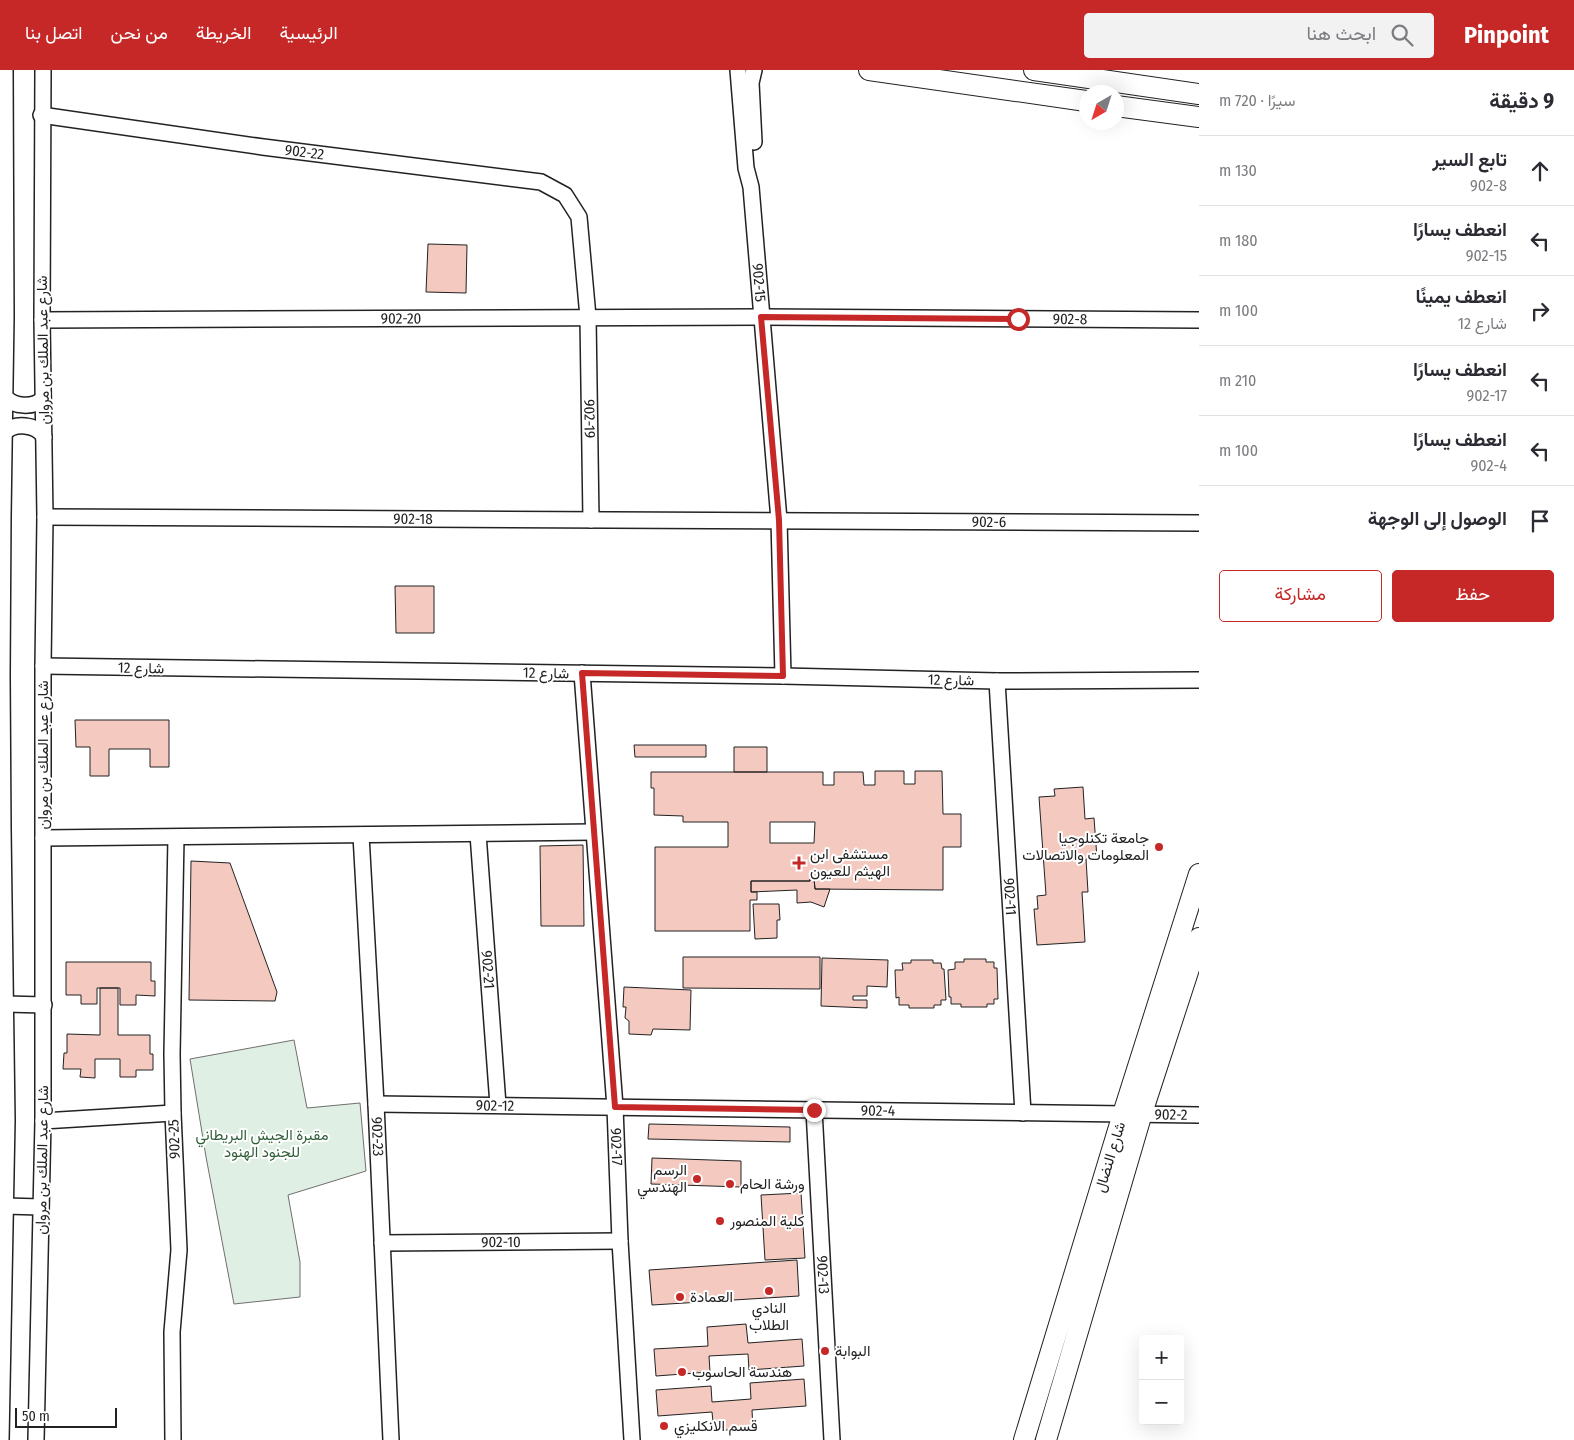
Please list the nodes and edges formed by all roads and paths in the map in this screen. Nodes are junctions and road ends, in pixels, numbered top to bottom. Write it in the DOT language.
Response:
graph roads {
  1 [pos="5,70"];
  2 [pos="43,70"];
  3 [pos="738,70"];
  4 [pos="754,70"];
  5 [pos="869,70"];
  6 [pos="1034,70"];
  7 [pos="1199,94"];
  8 [pos="1079,100"];
  9 [pos="1124,107"];
  10 [pos="41,115"];
  11 [pos="2,117"];
  12 [pos="1199,118"];
  13 [pos="750,188"];
  14 [pos="565,195"];
  15 [pos="3,317"];
  16 [pos="588,317"];
  17 [pos="761,317"];
  18 [pos="42,320"];
  19 [pos="1199,320"];
  20 [pos="4,396"];
  21 [pos="43,399"];
  22 [pos="4,433"];
  23 [pos="44,437"];
  24 [pos="1,516"];
  25 [pos="45,517"];
  26 [pos="591,520"];
  27 [pos="779,520"];
  28 [pos="1199,523"];
  29 [pos="43,666"];
  30 [pos="582,673"];
  31 [pos="1,675"];
  32 [pos="783,676"];
  33 [pos="1199,680"];
  34 [pos="997,681"];
  35 [pos="1,829"];
  36 [pos="593,832"];
  37 [pos="478,834"];
  38 [pos="361,835"];
  39 [pos="176,837"];
  40 [pos="44,838"];
  41 [pos="1199,874"];
  42 [pos="1199,938"];
  43 [pos="6,1004"];
  44 [pos="44,1005"];
  45 [pos="376,1104"];
  46 [pos="498,1106"];
  47 [pos="615,1107"];
  48 [pos="814,1110"];
  49 [pos="173,1113"];
  50 [pos="1023,1113"];
  51 [pos="1132,1114"];
  52 [pos="1199,1115"];
  53 [pos="43,1121"];
  54 [pos="5,1206"];
  55 [pos="41,1207"];
  56 [pos="620,1241"];
  57 [pos="382,1243"];
  58 [pos="1,1440"];
  59 [pos="36,1440"];
  60 [pos="173,1440"];
  61 [pos="391,1440"];
  62 [pos="632,1440"];
  63 [pos="832,1440"];
  64 [pos="1024,1440"];
  65 [pos="1046,1440"];
  1 -- 11 [label="street"];
  2 -- 10 [label="street, شارع عبد الملك بن مروان"];
  3 -- 13 [label="street, 902-15"];
  4 -- 13 [label="street, 902-15"];
  5 -- 8 [label="main road"];
  6 -- 7 [label="main road"];
  9 -- 12 [label="main road"];
  10 -- 14 [label="street, 902-22"];
  10 -- 18 [label="street, شارع عبد الملك بن مروان"];
  11 -- 15 [label="street"];
  13 -- 17 [label="street, 902-15"];
  14 -- 16 [label="street, 902-19"];
  15 -- 20 [label="street"];
  16 -- 17 [label="street, 902-20"];
  16 -- 18 [label="street, 902-20"];
  16 -- 26 [label="street, 902-19"];
  17 -- 19 [label="street, 902-8"];
  17 -- 27 [label="street, 902-15"];
  18 -- 21 [label="street, شارع عبد الملك بن مروان"];
  20 -- 21 [label="street"];
  20 -- 22 [label="street"];
  21 -- 23 [label="street, شارع عبد الملك بن مروان"];
  22 -- 23 [label="street"];
  22 -- 24 [label="street"];
  23 -- 25 [label="street, شارع عبد الملك بن مروان"];
  24 -- 31 [label="street"];
  25 -- 26 [label="street, 902-18"];
  25 -- 29 [label="street, شارع عبد الملك بن مروان"];
  26 -- 27 [label="street, 902-18"];
  27 -- 28 [label="street, 902-6"];
  27 -- 32 [label="street, 902-15"];
  29 -- 30 [label="street, شارع 12"];
  29 -- 40 [label="street, شارع عبد الملك بن مروان"];
  30 -- 32 [label="street, شارع 12"];
  30 -- 36 [label="street, 902-17"];
  31 -- 35 [label="street"];
  32 -- 34 [label="street, شارع 12"];
  33 -- 34 [label="street, شارع 12"];
  34 -- 50 [label="street, 902-11"];
  35 -- 43 [label="street"];
  36 -- 37 [label="street"];
  36 -- 47 [label="street, 902-17"];
  37 -- 38 [label="street"];
  37 -- 46 [label="street, 902-21"];
  38 -- 39 [label="street"];
  38 -- 45 [label="street, 902-23"];
  39 -- 40 [label="street"];
  39 -- 49 [label="street, 902-25"];
  40 -- 44 [label="street, شارع عبد الملك بن مروان"];
  41 -- 51 [label="main road, شارع النضال"];
  42 -- 51 [label="main road, شارع النضال"];
  43 -- 44 [label="street"];
  43 -- 54 [label="street"];
  44 -- 53 [label="street, شارع عبد الملك بن مروان"];
  45 -- 46 [label="street, 902-12"];
  45 -- 57 [label="street, 902-23"];
  46 -- 47 [label="street, 902-12"];
  47 -- 48 [label="street, 902-4"];
  47 -- 56 [label="street, 902-17"];
  48 -- 50 [label="street, 902-4"];
  48 -- 63 [label="street, 902-13"];
  49 -- 53 [label="street"];
  49 -- 60 [label="street, 902-25"];
  50 -- 51 [label="street, 902-4"];
  51 -- 52 [label="street, 902-2"];
  51 -- 64 [label="main road, شارع النضال"];
  51 -- 65 [label="main road, شارع النضال"];
  53 -- 55 [label="street, شارع عبد الملك بن مروان"];
  54 -- 55 [label="street"];
  54 -- 58 [label="street"];
  55 -- 59 [label="street, شارع عبد الملك بن مروان"];
  56 -- 57 [label="street, 902-10"];
  56 -- 62 [label="street, 902-17"];
  57 -- 61 [label="street, 902-23"];
}
